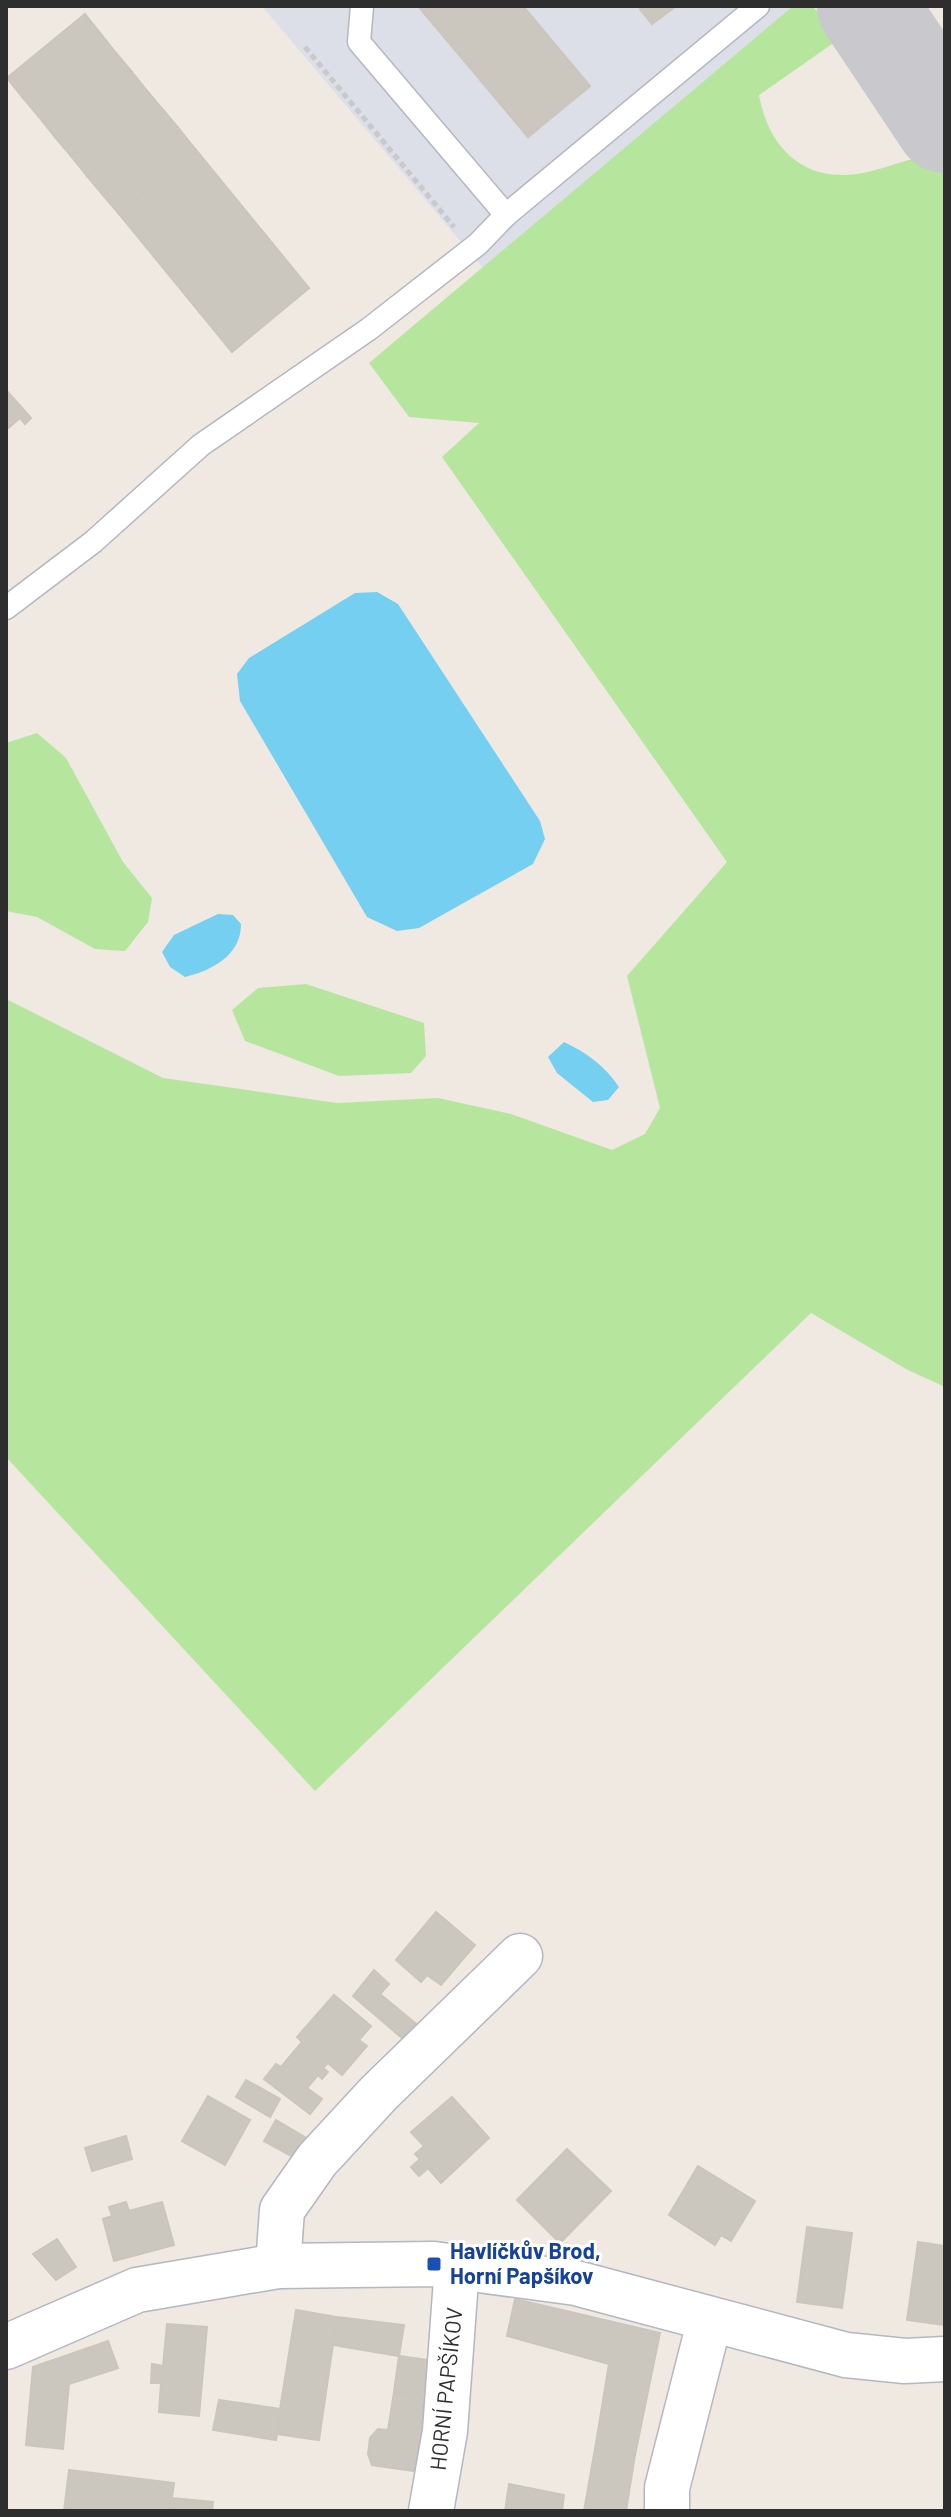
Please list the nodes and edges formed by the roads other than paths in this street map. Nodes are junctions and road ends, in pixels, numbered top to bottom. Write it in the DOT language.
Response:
graph roads {
  1 [pos="362,6"];
  2 [pos="758,6"];
  3 [pos="506,215"];
  4 [pos="6,608"];
  5 [pos="520,1956"];
  6 [pos="278,2266"];
  7 [pos="457,2266"];
  8 [pos="710,2319"];
  9 [pos="6,2347"];
  10 [pos="945,2359"];
  11 [pos="431,2511"];
  12 [pos="667,2511"];
  1 -- 3 [label="lane"];
  2 -- 3 [label="lane"];
  3 -- 4 [label="lane"];
  5 -- 6 [label="street"];
  6 -- 7 [label="street"];
  6 -- 9 [label="street"];
  7 -- 8 [label="street"];
  7 -- 11 [label="street, HORNÍ PAPŠÍKOV"];
  8 -- 10 [label="street"];
  8 -- 12 [label="street"];
}
